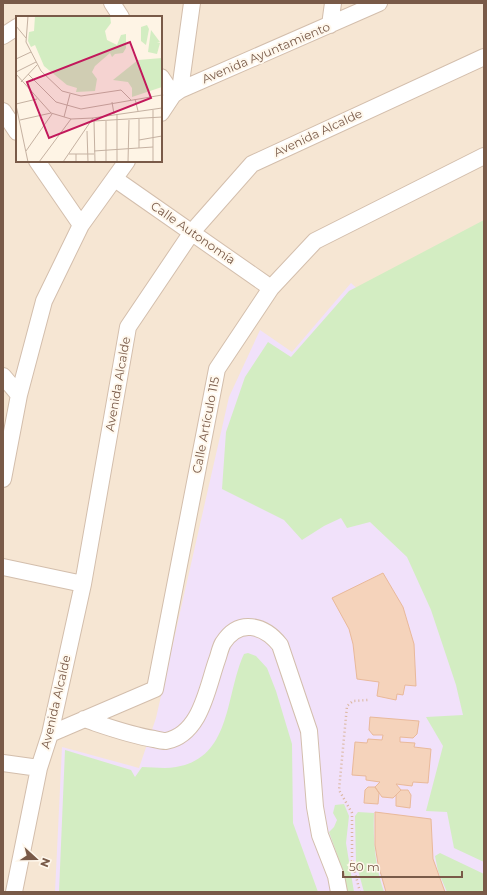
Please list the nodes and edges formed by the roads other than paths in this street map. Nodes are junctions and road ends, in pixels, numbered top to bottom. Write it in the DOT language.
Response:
graph roads {
  1 [pos="112,3"];
  2 [pos="192,3"];
  3 [pos="333,3"];
  4 [pos="379,3"];
  5 [pos="120,16"];
  6 [pos="330,25"];
  7 [pos="16,28"];
  8 [pos="3,36"];
  9 [pos="484,56"];
  10 [pos="162,78"];
  11 [pos="177,93"];
  12 [pos="3,111"];
  13 [pos="162,112"];
  14 [pos="16,130"];
  15 [pos="484,156"];
  16 [pos="38,162"];
  17 [pos="126,162"];
  18 [pos="115,179"];
  19 [pos="81,225"];
  20 [pos="192,232"];
  21 [pos="271,288"];
  22 [pos="3,376"];
  23 [pos="3,392"];
  24 [pos="19,396"];
  25 [pos="3,479"];
  26 [pos="3,567"];
  27 [pos="83,584"];
  28 [pos="84,718"];
  29 [pos="50,734"];
  30 [pos="3,762"];
  31 [pos="39,768"];
  32 [pos="14,892"];
  33 [pos="339,892"];
  1 -- 5 [label="street"];
  2 -- 11 [label="street"];
  3 -- 6 [label="street"];
  4 -- 6 [label="street, Avenida Ayuntamiento"];
  6 -- 11 [label="street, Avenida Ayuntamiento"];
  7 -- 8 [label="street"];
  9 -- 20 [label="street, Avenida Alcalde"];
  10 -- 11 [label="street"];
  11 -- 13 [label="street"];
  12 -- 14 [label="street"];
  15 -- 21 [label="street, Calle Artículo 115"];
  16 -- 19 [label="street"];
  17 -- 18 [label="street"];
  18 -- 19 [label="street"];
  18 -- 20 [label="street, Calle Autonomía"];
  19 -- 24 [label="street"];
  20 -- 21 [label="street, Calle Autonomía"];
  20 -- 27 [label="street, Avenida Alcalde"];
  21 -- 28 [label="street, Calle Artículo 115"];
  22 -- 24 [label="street"];
  23 -- 24 [label="street"];
  24 -- 25 [label="street"];
  26 -- 27 [label="street"];
  27 -- 29 [label="street, Avenida Alcalde"];
  28 -- 29 [label="street, Calle Artículo 115"];
  28 -- 33 [label="street"];
  29 -- 31 [label="street, Avenida Alcalde"];
  30 -- 31 [label="street"];
  31 -- 32 [label="street, Avenida Alcalde"];
}
